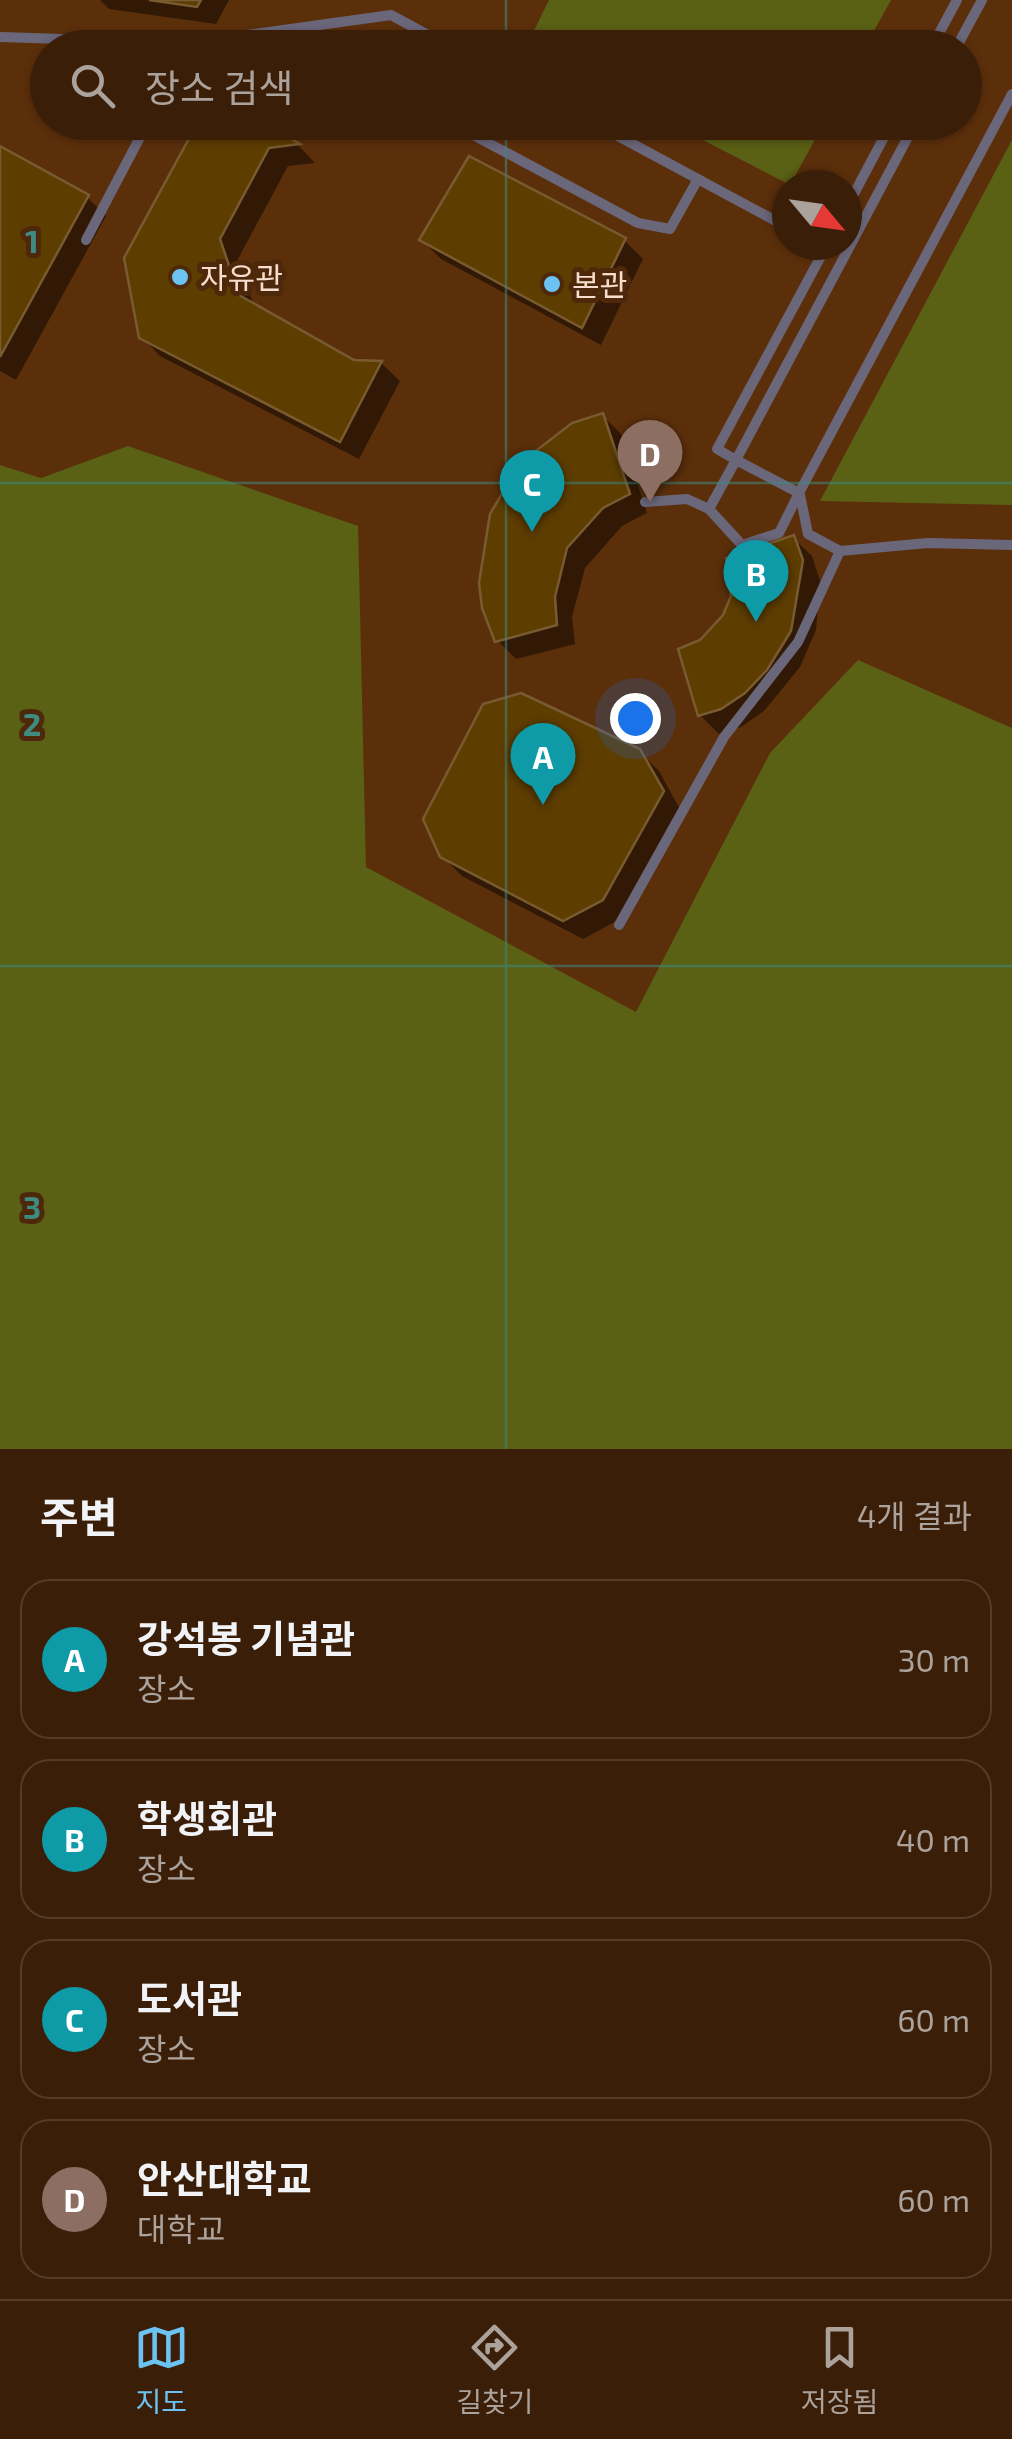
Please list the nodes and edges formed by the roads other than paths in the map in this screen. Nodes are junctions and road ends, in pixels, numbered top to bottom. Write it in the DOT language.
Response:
graph roads {
  1 [pos="956,0"];
  2 [pos="982,0"];
  3 [pos="290,30"];
  4 [pos="419,30"];
  5 [pos="940,30"];
  6 [pos="966,30"];
  7 [pos="0,37"];
  8 [pos="30,38"];
  9 [pos="1012,94"];
  10 [pos="139,140"];
  11 [pos="483,140"];
  12 [pos="625,140"];
  13 [pos="882,140"];
  14 [pos="906,140"];
  15 [pos="698,179"];
  16 [pos="862,179"];
  17 [pos="772,219"];
  18 [pos="86,240"];
  19 [pos="817,260"];
  20 [pos="736,460"];
  21 [pos="800,493"];
  22 [pos="646,502"];
  23 [pos="710,509"];
  24 [pos="1012,545"];
  25 [pos="840,552"];
  26 [pos="618,926"];
  1 -- 5 [label="lane"];
  2 -- 6 [label="lane"];
  3 -- 4 [label="lane"];
  7 -- 8 [label="lane"];
  9 -- 21 [label="lane"];
  10 -- 18 [label="lane"];
  11 -- 15 [label="lane"];
  12 -- 15 [label="lane"];
  13 -- 16 [label="lane"];
  14 -- 20 [label="lane"];
  15 -- 17 [label="lane"];
  19 -- 20 [label="lane"];
  20 -- 21 [label="lane"];
  20 -- 23 [label="lane"];
  21 -- 23 [label="lane"];
  21 -- 25 [label="lane"];
  22 -- 23 [label="lane"];
  24 -- 25 [label="lane"];
  25 -- 26 [label="lane"];
}
